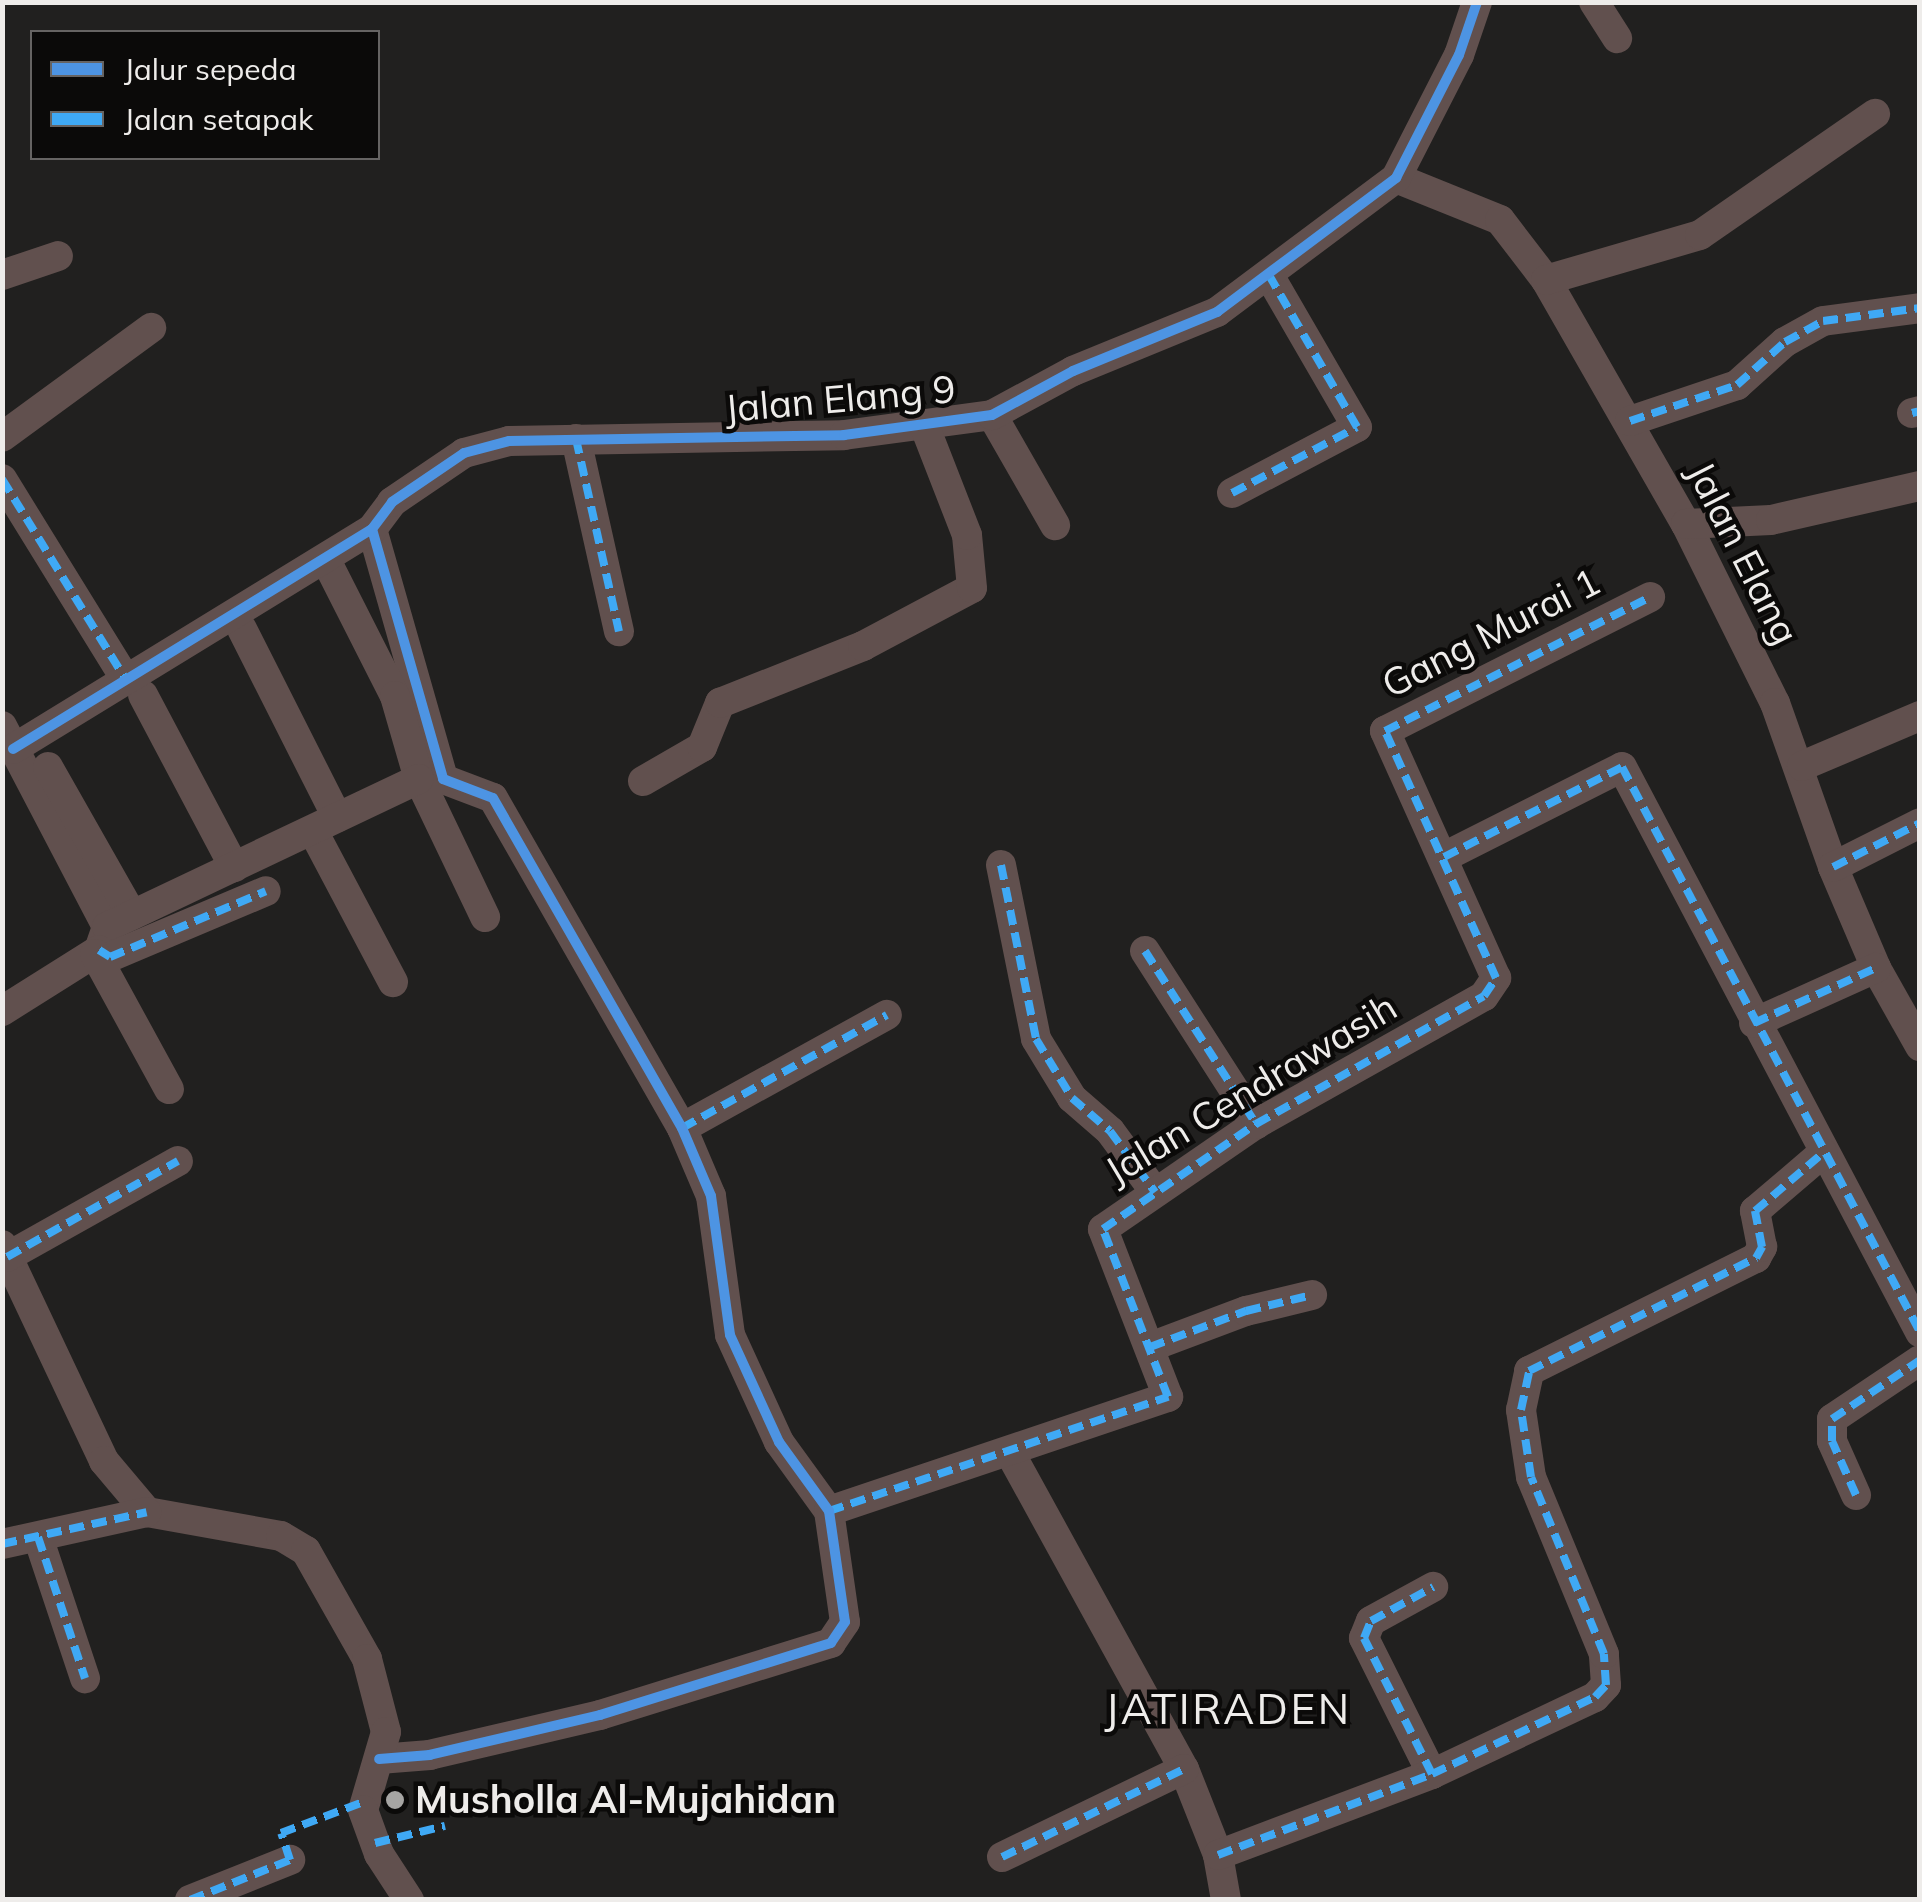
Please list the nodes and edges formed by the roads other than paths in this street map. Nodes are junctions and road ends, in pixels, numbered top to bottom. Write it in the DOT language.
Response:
graph roads {
  1 [pos="1476,2"];
  2 [pos="1594,2"];
  3 [pos="1617,38"];
  4 [pos="1875,114"];
  5 [pos="1396,178"];
  6 [pos="58,256"];
  7 [pos="2,274"];
  8 [pos="1270,277"];
  9 [pos="1546,280"];
  10 [pos="1920,308"];
  11 [pos="151,328"];
  12 [pos="992,415"];
  13 [pos="1630,421"];
  14 [pos="925,427"];
  15 [pos="2,437"];
  16 [pos="576,438"];
  17 [pos="2,480"];
  18 [pos="1920,486"];
  19 [pos="1232,492"];
  20 [pos="1055,524"];
  21 [pos="1686,524"];
  22 [pos="372,529"];
  23 [pos="331,570"];
  24 [pos="1650,597"];
  25 [pos="242,628"];
  26 [pos="618,631"];
  27 [pos="135,688"];
  28 [pos="1920,716"];
  29 [pos="8,737"];
  30 [pos="1802,766"];
  31 [pos="48,767"];
  32 [pos="419,779"];
  33 [pos="643,781"];
  34 [pos="1920,823"];
  35 [pos="325,824"];
  36 [pos="1444,857"];
  37 [pos="1001,865"];
  38 [pos="234,867"];
  39 [pos="1833,867"];
  40 [pos="266,892"];
  41 [pos="486,917"];
  42 [pos="108,936"];
  43 [pos="1145,951"];
  44 [pos="1876,968"];
  45 [pos="393,982"];
  46 [pos="1909,1006"];
  47 [pos="2,1012"];
  48 [pos="886,1015"];
  49 [pos="1754,1023"];
  50 [pos="1920,1046"];
  51 [pos="169,1088"];
  52 [pos="1256,1124"];
  53 [pos="682,1128"];
  54 [pos="1822,1153"];
  55 [pos="178,1161"];
  56 [pos="1155,1192"];
  57 [pos="5,1251"];
  58 [pos="1312,1295"];
  59 [pos="1920,1332"];
  60 [pos="1150,1347"];
  61 [pos="1920,1360"];
  62 [pos="1008,1450"];
  63 [pos="1856,1495"];
  64 [pos="829,1511"];
  65 [pos="147,1512"];
  66 [pos="38,1537"];
  67 [pos="2,1544"];
  68 [pos="1433,1588"];
  69 [pos="85,1678"];
  70 [pos="379,1758"];
  71 [pos="1184,1769"];
  72 [pos="1432,1774"];
  73 [pos="1218,1855"];
  74 [pos="1002,1857"];
  75 [pos="290,1860"];
  76 [pos="190,1900"];
  77 [pos="409,1900"];
  78 [pos="1226,1900"];
  1 -- 5 [label="street"];
  2 -- 3 [label="street"];
  4 -- 9 [label="street"];
  5 -- 8 [label="street, Jalan Elang 9"];
  5 -- 9 [label="street, Jalan Elang"];
  6 -- 7 [label="street"];
  8 -- 12 [label="street, Jalan Elang 9"];
  8 -- 19 [label="street"];
  9 -- 13 [label="street, Jalan Elang"];
  10 -- 13 [label="street"];
  11 -- 15 [label="street"];
  12 -- 14 [label="street, Jalan Elang 9"];
  12 -- 20 [label="street"];
  13 -- 21 [label="street, Jalan Elang"];
  14 -- 16 [label="street, Jalan Elang 9"];
  14 -- 33 [label="street"];
  16 -- 22 [label="street, Jalan Elang 9"];
  16 -- 26 [label="street"];
  17 -- 27 [label="street"];
  18 -- 21 [label="street"];
  21 -- 30 [label="street, Jalan Elang"];
  22 -- 27 [label="street, Jalan Elang 9"];
  22 -- 53 [label="street"];
  23 -- 32 [label="street"];
  24 -- 36 [label="street, Gang Murai 1"];
  25 -- 35 [label="street"];
  27 -- 29 [label="street, Jalan Elang 9"];
  27 -- 38 [label="street"];
  28 -- 30 [label="street"];
  29 -- 42 [label="street"];
  30 -- 39 [label="street, Jalan Elang"];
  31 -- 42 [label="street"];
  32 -- 35 [label="street"];
  32 -- 41 [label="street"];
  34 -- 39 [label="street"];
  35 -- 38 [label="street"];
  35 -- 45 [label="street"];
  36 -- 49 [label="street"];
  36 -- 52 [label="street, Jalan Cendrawasih"];
  37 -- 56 [label="street"];
  38 -- 42 [label="street"];
  39 -- 44 [label="street, Jalan Elang"];
  40 -- 42 [label="street"];
  42 -- 47 [label="street"];
  42 -- 51 [label="street"];
  43 -- 52 [label="street"];
  44 -- 46 [label="street, Jalan Elang"];
  44 -- 49 [label="street"];
  46 -- 50 [label="street, Jalan Elang"];
  48 -- 53 [label="street"];
  49 -- 54 [label="street"];
  52 -- 56 [label="street, Jalan Cendrawasih"];
  53 -- 64 [label="street"];
  54 -- 59 [label="street"];
  54 -- 72 [label="street"];
  55 -- 57 [label="street"];
  56 -- 60 [label="street, Jalan Cendrawasih"];
  57 -- 65 [label="street"];
  58 -- 60 [label="street"];
  60 -- 62 [label="street, Jalan Cendrawasih"];
  61 -- 63 [label="street"];
  62 -- 64 [label="street, Jalan Cendrawasih"];
  62 -- 71 [label="street"];
  64 -- 70 [label="street"];
  65 -- 66 [label="street"];
  65 -- 70 [label="street"];
  66 -- 67 [label="street"];
  66 -- 69 [label="street"];
  68 -- 72 [label="street"];
  70 -- 77 [label="street"];
  71 -- 73 [label="street"];
  71 -- 74 [label="street"];
  72 -- 73 [label="street"];
  73 -- 78 [label="street"];
  75 -- 76 [label="street"];
}
